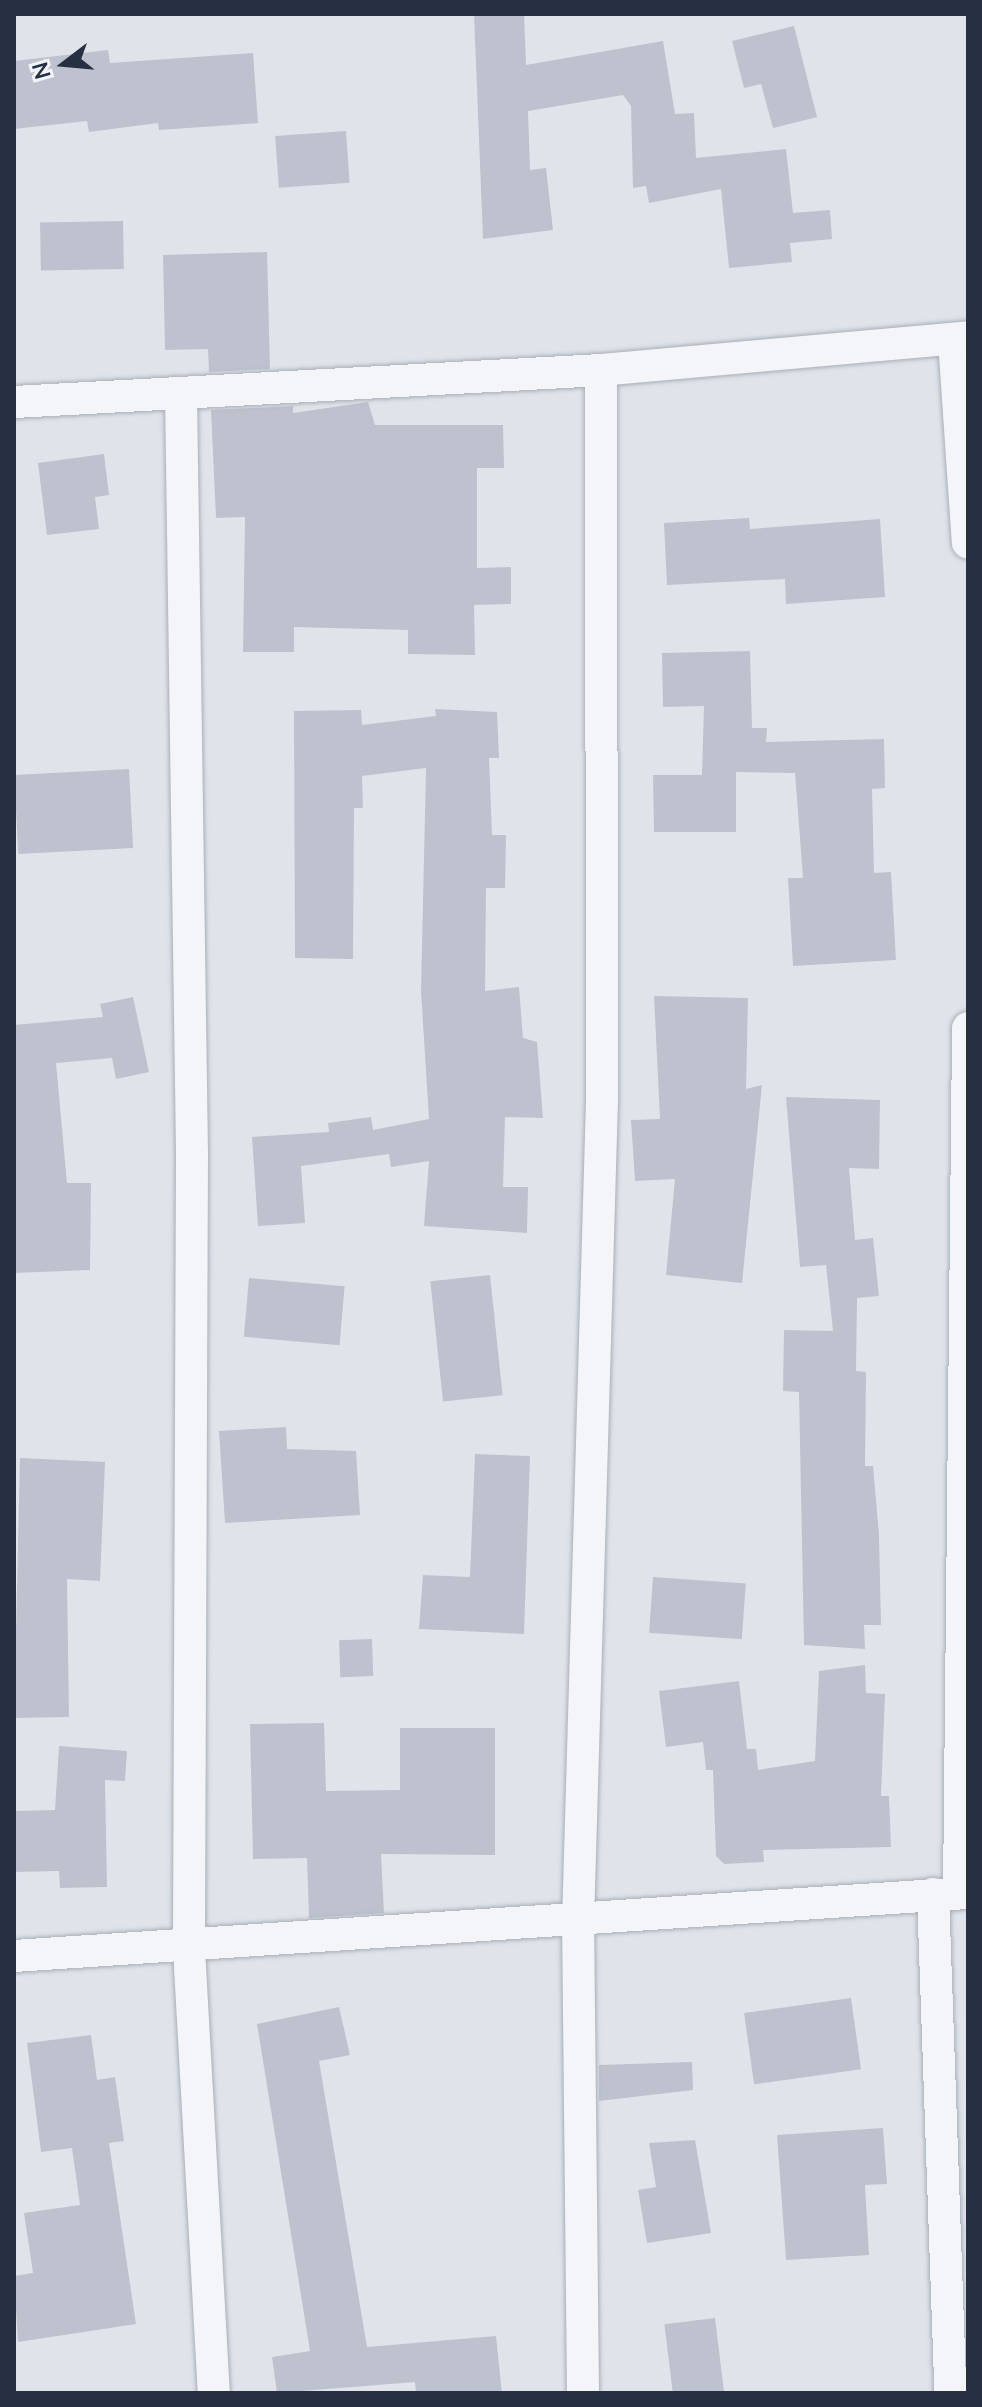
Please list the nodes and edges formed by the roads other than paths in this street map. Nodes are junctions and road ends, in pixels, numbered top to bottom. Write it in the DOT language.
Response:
graph roads {
  1 [pos="961,338"];
  2 [pos="601,370"];
  3 [pos="181,394"];
  4 [pos="14,402"];
  5 [pos="968,543"];
  6 [pos="968,1028"];
  7 [pos="953,1894"];
  8 [pos="578,1923"];
  9 [pos="189,1949"];
  10 [pos="14,1956"];
  11 [pos="214,2393"];
  12 [pos="583,2393"];
  13 [pos="950,2393"];
  1 -- 2 [label="street"];
  1 -- 5 [label="street"];
  2 -- 3 [label="street"];
  2 -- 8 [label="street"];
  3 -- 4 [label="street"];
  3 -- 9 [label="street"];
  6 -- 7 [label="street"];
  7 -- 8 [label="street"];
  7 -- 13 [label="street"];
  8 -- 9 [label="street"];
  8 -- 12 [label="street"];
  9 -- 10 [label="street"];
  9 -- 11 [label="street"];
}
